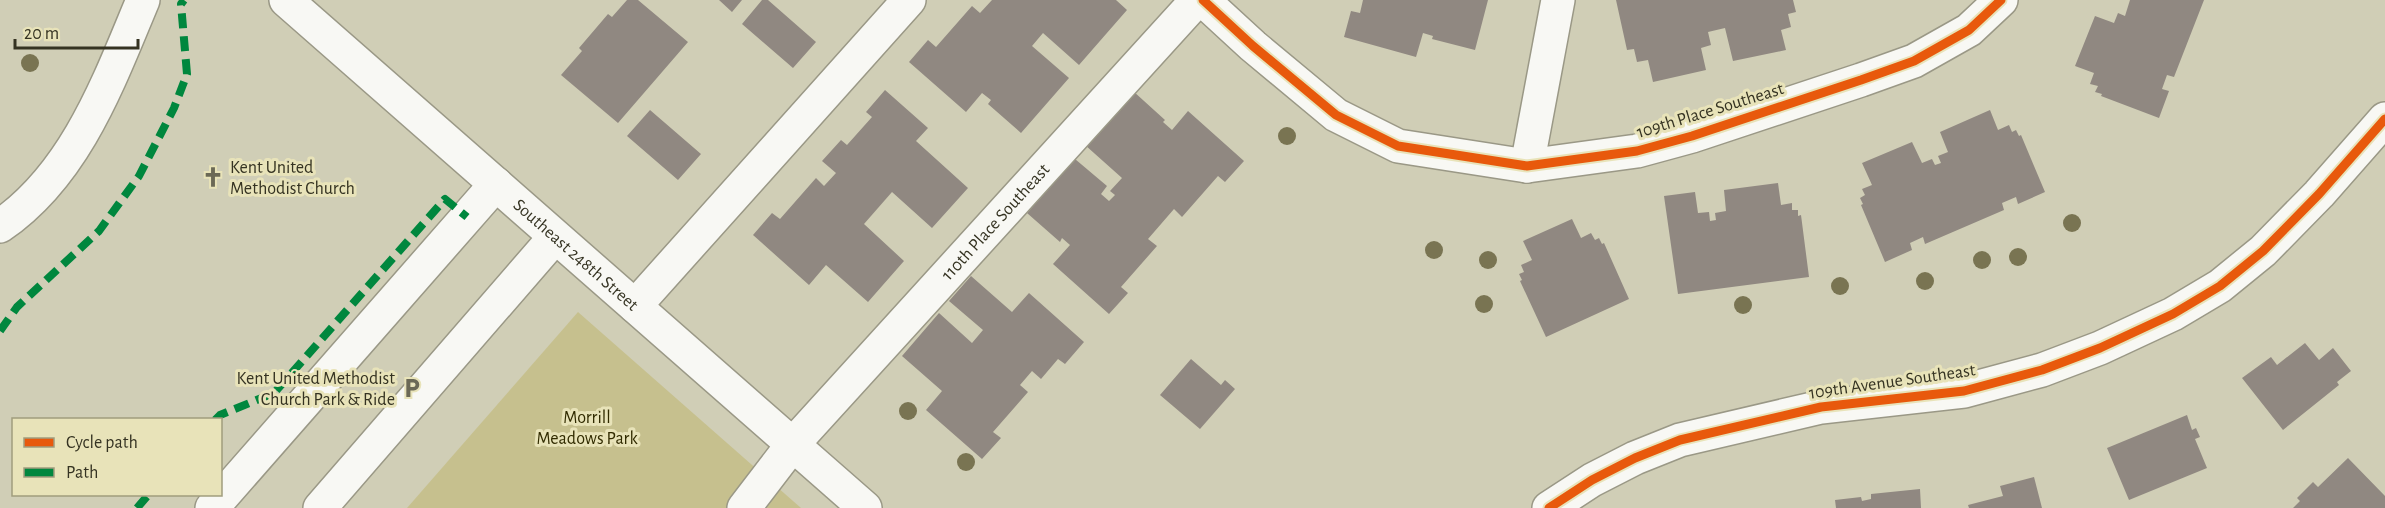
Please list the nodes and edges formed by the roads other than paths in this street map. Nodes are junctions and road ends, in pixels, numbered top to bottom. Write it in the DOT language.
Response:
graph roads {
  1 [pos="143,0"];
  2 [pos="286,0"];
  3 [pos="909,0"];
  4 [pos="1197,0"];
  5 [pos="1203,0"];
  6 [pos="1558,0"];
  7 [pos="2001,0"];
  8 [pos="2385,119"];
  9 [pos="1527,166"];
  10 [pos="496,184"];
  11 [pos="0,226"];
  12 [pos="555,237"];
  13 [pos="635,306"];
  14 [pos="793,444"];
  15 [pos="212,508"];
  16 [pos="320,508"];
  17 [pos="744,508"];
  18 [pos="865,508"];
  19 [pos="1549,508"];
  1 -- 11 [label="street"];
  2 -- 10 [label="street, Southeast 248th Street"];
  3 -- 13 [label="street"];
  4 -- 14 [label="street, 110th Place Southeast"];
  5 -- 9 [label="street, 109th Place Southeast"];
  6 -- 9 [label="street"];
  7 -- 9 [label="street, 109th Place Southeast"];
  8 -- 19 [label="street, 109th Avenue Southeast"];
  10 -- 12 [label="street, Southeast 248th Street"];
  10 -- 15 [label="street"];
  12 -- 13 [label="street, Southeast 248th Street"];
  12 -- 16 [label="street"];
  13 -- 14 [label="street, Southeast 248th Street"];
  14 -- 17 [label="street, 110th Place Southeast"];
  14 -- 18 [label="street, Southeast 248th Street"];
}
